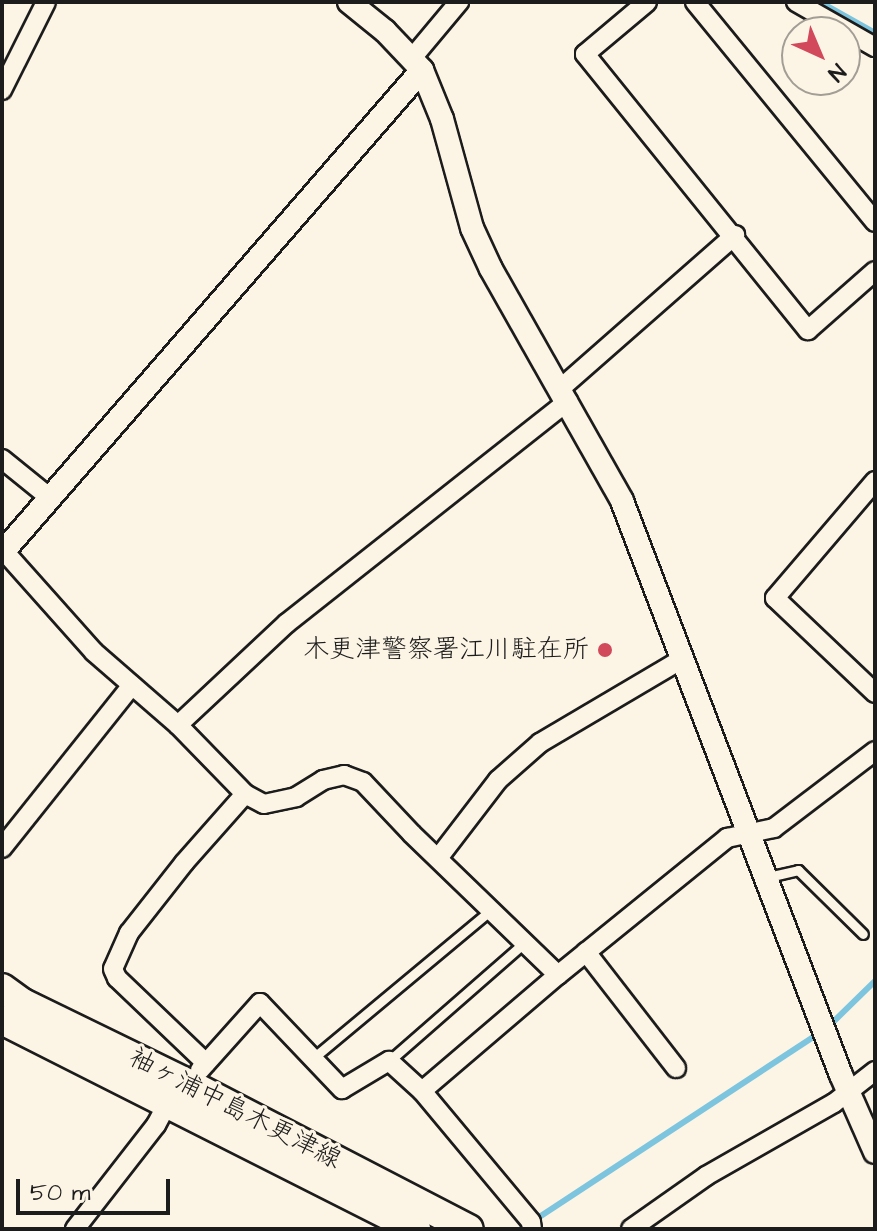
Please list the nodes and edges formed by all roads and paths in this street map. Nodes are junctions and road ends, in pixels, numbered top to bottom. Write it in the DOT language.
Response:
graph roads {
  1 [pos="46,2"];
  2 [pos="349,2"];
  3 [pos="459,2"];
  4 [pos="647,2"];
  5 [pos="695,2"];
  6 [pos="796,2"];
  7 [pos="875,47"];
  8 [pos="417,64"];
  9 [pos="2,90"];
  10 [pos="875,222"];
  11 [pos="735,235"];
  12 [pos="875,271"];
  13 [pos="564,395"];
  14 [pos="2,459"];
  15 [pos="875,481"];
  16 [pos="49,497"];
  17 [pos="3,552"];
  18 [pos="682,659"];
  19 [pos="132,685"];
  20 [pos="875,693"];
  21 [pos="178,725"];
  22 [pos="875,751"];
  23 [pos="245,794"];
  24 [pos="749,833"];
  25 [pos="2,848"];
  26 [pos="439,857"];
  27 [pos="765,877"];
  28 [pos="492,910"];
  29 [pos="863,934"];
  30 [pos="525,942"];
  31 [pos="586,952"];
  32 [pos="558,975"];
  33 [pos="2,988"];
  34 [pos="2,1020"];
  35 [pos="312,1059"];
  36 [pos="389,1061"];
  37 [pos="676,1068"];
  38 [pos="875,1071"];
  39 [pos="198,1073"];
  40 [pos="422,1091"];
  41 [pos="848,1093"];
  42 [pos="167,1104"];
  43 [pos="875,1152"];
  44 [pos="401,1226"];
  45 [pos="75,1229"];
  46 [pos="469,1229"];
  47 [pos="532,1229"];
  48 [pos="631,1229"];
  1 -- 9 [label="street"];
  2 -- 8 [label="street"];
  3 -- 8 [label="street"];
  4 -- 11 [label="street"];
  5 -- 10 [label="street"];
  6 -- 7 [label="street"];
  8 -- 13 [label="street"];
  8 -- 16 [label="street"];
  11 -- 12 [label="street"];
  11 -- 13 [label="street"];
  13 -- 18 [label="street"];
  13 -- 21 [label="street"];
  14 -- 16 [label="street"];
  15 -- 20 [label="street"];
  16 -- 17 [label="street"];
  17 -- 19 [label="street"];
  18 -- 24 [label="street"];
  18 -- 26 [label="street"];
  19 -- 21 [label="street"];
  19 -- 25 [label="street"];
  21 -- 23 [label="street"];
  22 -- 24 [label="street"];
  23 -- 26 [label="street"];
  23 -- 39 [label="street"];
  24 -- 27 [label="street"];
  24 -- 31 [label="street"];
  26 -- 28 [label="street"];
  27 -- 29 [label="lane"];
  27 -- 41 [label="street"];
  28 -- 30 [label="street"];
  28 -- 35 [label="lane"];
  30 -- 32 [label="street"];
  30 -- 36 [label="lane"];
  31 -- 32 [label="street"];
  31 -- 37 [label="street"];
  32 -- 40 [label="street"];
  33 -- 39 [label="main road, 袖ヶ浦中島木更津線"];
  34 -- 42 [label="main road"];
  35 -- 36 [label="street"];
  35 -- 39 [label="street"];
  36 -- 40 [label="street"];
  38 -- 41 [label="street"];
  39 -- 46 [label="main road, 袖ヶ浦中島木更津線"];
  40 -- 47 [label="street"];
  41 -- 43 [label="street"];
  41 -- 48 [label="street"];
  42 -- 44 [label="main road"];
  42 -- 45 [label="street"];
}
